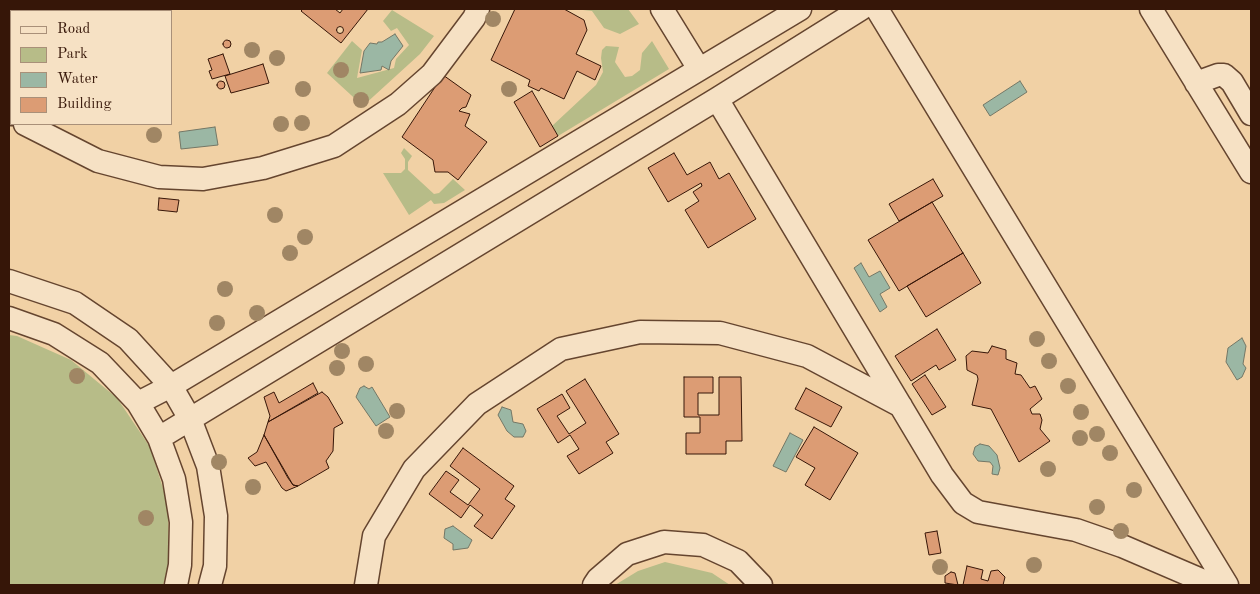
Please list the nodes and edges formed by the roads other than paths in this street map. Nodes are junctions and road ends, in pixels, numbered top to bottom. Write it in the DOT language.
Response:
graph roads {
  1 [pos="478,9"];
  2 [pos="662,9"];
  3 [pos="800,9"];
  4 [pos="861,9"];
  5 [pos="877,9"];
  6 [pos="1150,9"];
  7 [pos="698,69"];
  8 [pos="1196,83"];
  9 [pos="717,99"];
  10 [pos="1251,114"];
  11 [pos="28,125"];
  12 [pos="1251,172"];
  13 [pos="9,281"];
  14 [pos="9,318"];
  15 [pos="171,386"];
  16 [pos="138,403"];
  17 [pos="901,406"];
  18 [pos="190,419"];
  19 [pos="159,438"];
  20 [pos="176,585"];
  21 [pos="210,585"];
  22 [pos="366,585"];
  23 [pos="594,585"];
  24 [pos="761,585"];
  25 [pos="1213,585"];
  26 [pos="1227,585"];
  1 -- 11 [label="street"];
  2 -- 7 [label="street"];
  3 -- 7 [label="street"];
  4 -- 9 [label="street"];
  5 -- 26 [label="street"];
  6 -- 8 [label="street"];
  7 -- 15 [label="street"];
  8 -- 10 [label="street"];
  8 -- 12 [label="street"];
  9 -- 17 [label="street"];
  9 -- 18 [label="street"];
  13 -- 15 [label="street"];
  14 -- 16 [label="street"];
  15 -- 16 [label="street"];
  15 -- 18 [label="street"];
  16 -- 19 [label="street"];
  17 -- 22 [label="street"];
  17 -- 25 [label="street"];
  18 -- 19 [label="street"];
  18 -- 21 [label="street"];
  19 -- 20 [label="street"];
  23 -- 24 [label="street"];
}
